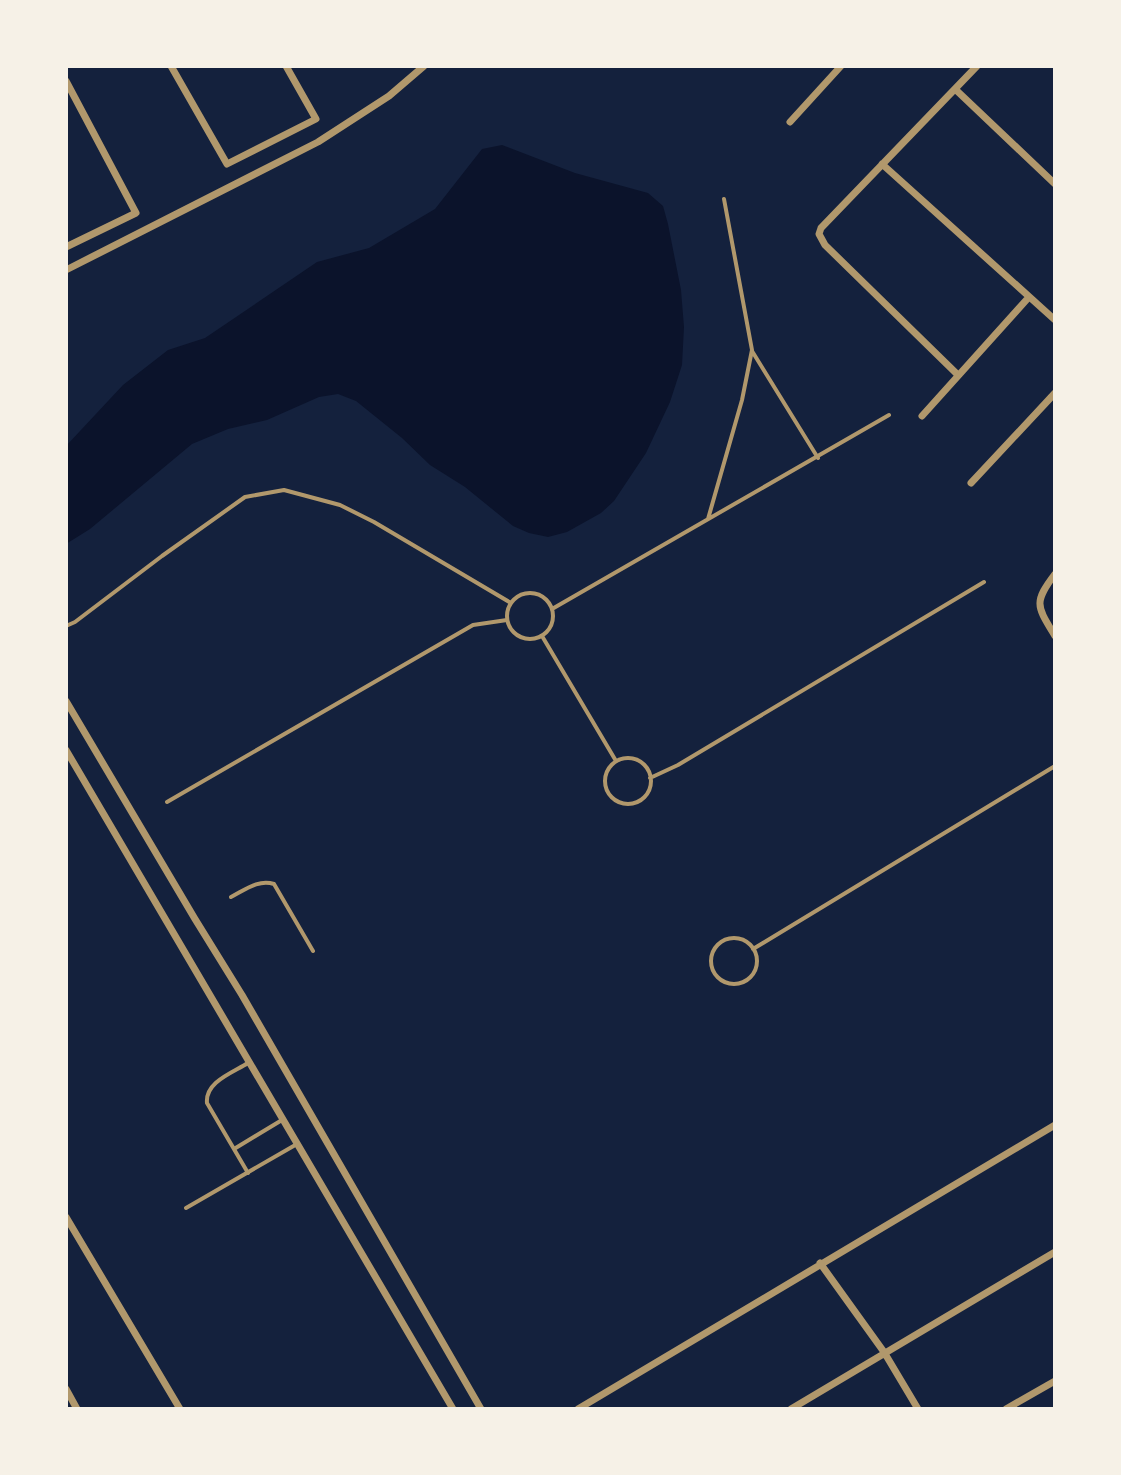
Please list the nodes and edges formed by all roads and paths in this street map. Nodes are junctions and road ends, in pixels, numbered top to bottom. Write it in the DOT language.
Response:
graph roads {
  1 [pos="171,66"];
  2 [pos="286,66"];
  3 [pos="424,66"];
  4 [pos="841,66"];
  5 [pos="977,66"];
  6 [pos="66,81"];
  7 [pos="955,89"];
  8 [pos="790,122"];
  9 [pos="882,164"];
  10 [pos="1055,184"];
  11 [pos="724,199"];
  12 [pos="66,247"];
  13 [pos="66,270"];
  14 [pos="1029,297"];
  15 [pos="1055,320"];
  16 [pos="752,350"];
  17 [pos="958,375"];
  18 [pos="1055,393"];
  19 [pos="889,415"];
  20 [pos="922,416"];
  21 [pos="818,458"];
  22 [pos="971,483"];
  23 [pos="707,521"];
  24 [pos="1055,574"];
  25 [pos="984,582"];
  26 [pos="511,603"];
  27 [pos="552,609"];
  28 [pos="507,620"];
  29 [pos="66,626"];
  30 [pos="542,636"];
  31 [pos="1055,636"];
  32 [pos="66,701"];
  33 [pos="66,750"];
  34 [pos="616,761"];
  35 [pos="1055,766"];
  36 [pos="650,778"];
  37 [pos="167,802"];
  38 [pos="231,897"];
  39 [pos="753,949"];
  40 [pos="313,951"];
  41 [pos="248,1063"];
  42 [pos="282,1120"];
  43 [pos="1055,1125"];
  44 [pos="297,1144"];
  45 [pos="234,1149"];
  46 [pos="248,1173"];
  47 [pos="186,1208"];
  48 [pos="66,1217"];
  49 [pos="1055,1252"];
  50 [pos="820,1263"];
  51 [pos="884,1352"];
  52 [pos="1055,1381"];
  53 [pos="66,1389"];
  54 [pos="77,1409"];
  55 [pos="180,1409"];
  56 [pos="453,1409"];
  57 [pos="481,1409"];
  58 [pos="578,1409"];
  59 [pos="791,1409"];
  60 [pos="918,1409"];
  61 [pos="1006,1409"];
  1 -- 2 [label="street"];
  3 -- 13 [label="street"];
  4 -- 8 [label="street"];
  5 -- 7 [label="street"];
  6 -- 12 [label="street"];
  7 -- 9 [label="street"];
  7 -- 10 [label="street"];
  9 -- 14 [label="street"];
  9 -- 17 [label="street"];
  11 -- 16 [label="lane"];
  14 -- 15 [label="street"];
  14 -- 17 [label="street"];
  16 -- 21 [label="lane"];
  16 -- 23 [label="lane"];
  17 -- 20 [label="street"];
  18 -- 22 [label="street"];
  19 -- 21 [label="lane"];
  21 -- 23 [label="lane"];
  23 -- 27 [label="lane"];
  24 -- 31 [label="street"];
  25 -- 36 [label="lane"];
  26 -- 27 [label="lane"];
  26 -- 28 [label="lane"];
  26 -- 29 [label="lane"];
  27 -- 30 [label="lane"];
  28 -- 30 [label="lane"];
  28 -- 37 [label="lane"];
  30 -- 34 [label="lane"];
  32 -- 57 [label="street"];
  33 -- 41 [label="street"];
  34 -- 36 [label="lane"];
  34 -- 36 [label="lane"];
  35 -- 39 [label="lane"];
  38 -- 40 [label="lane"];
  39 -- 39 [label="lane"];
  41 -- 42 [label="street"];
  41 -- 45 [label="lane"];
  42 -- 44 [label="street"];
  42 -- 45 [label="lane"];
  43 -- 50 [label="street"];
  44 -- 46 [label="lane"];
  44 -- 56 [label="street"];
  45 -- 46 [label="lane"];
  46 -- 47 [label="lane"];
  48 -- 55 [label="street"];
  49 -- 51 [label="street"];
  50 -- 51 [label="street"];
  50 -- 58 [label="street"];
  51 -- 59 [label="street"];
  51 -- 60 [label="street"];
  52 -- 61 [label="street"];
  53 -- 54 [label="street"];
}
